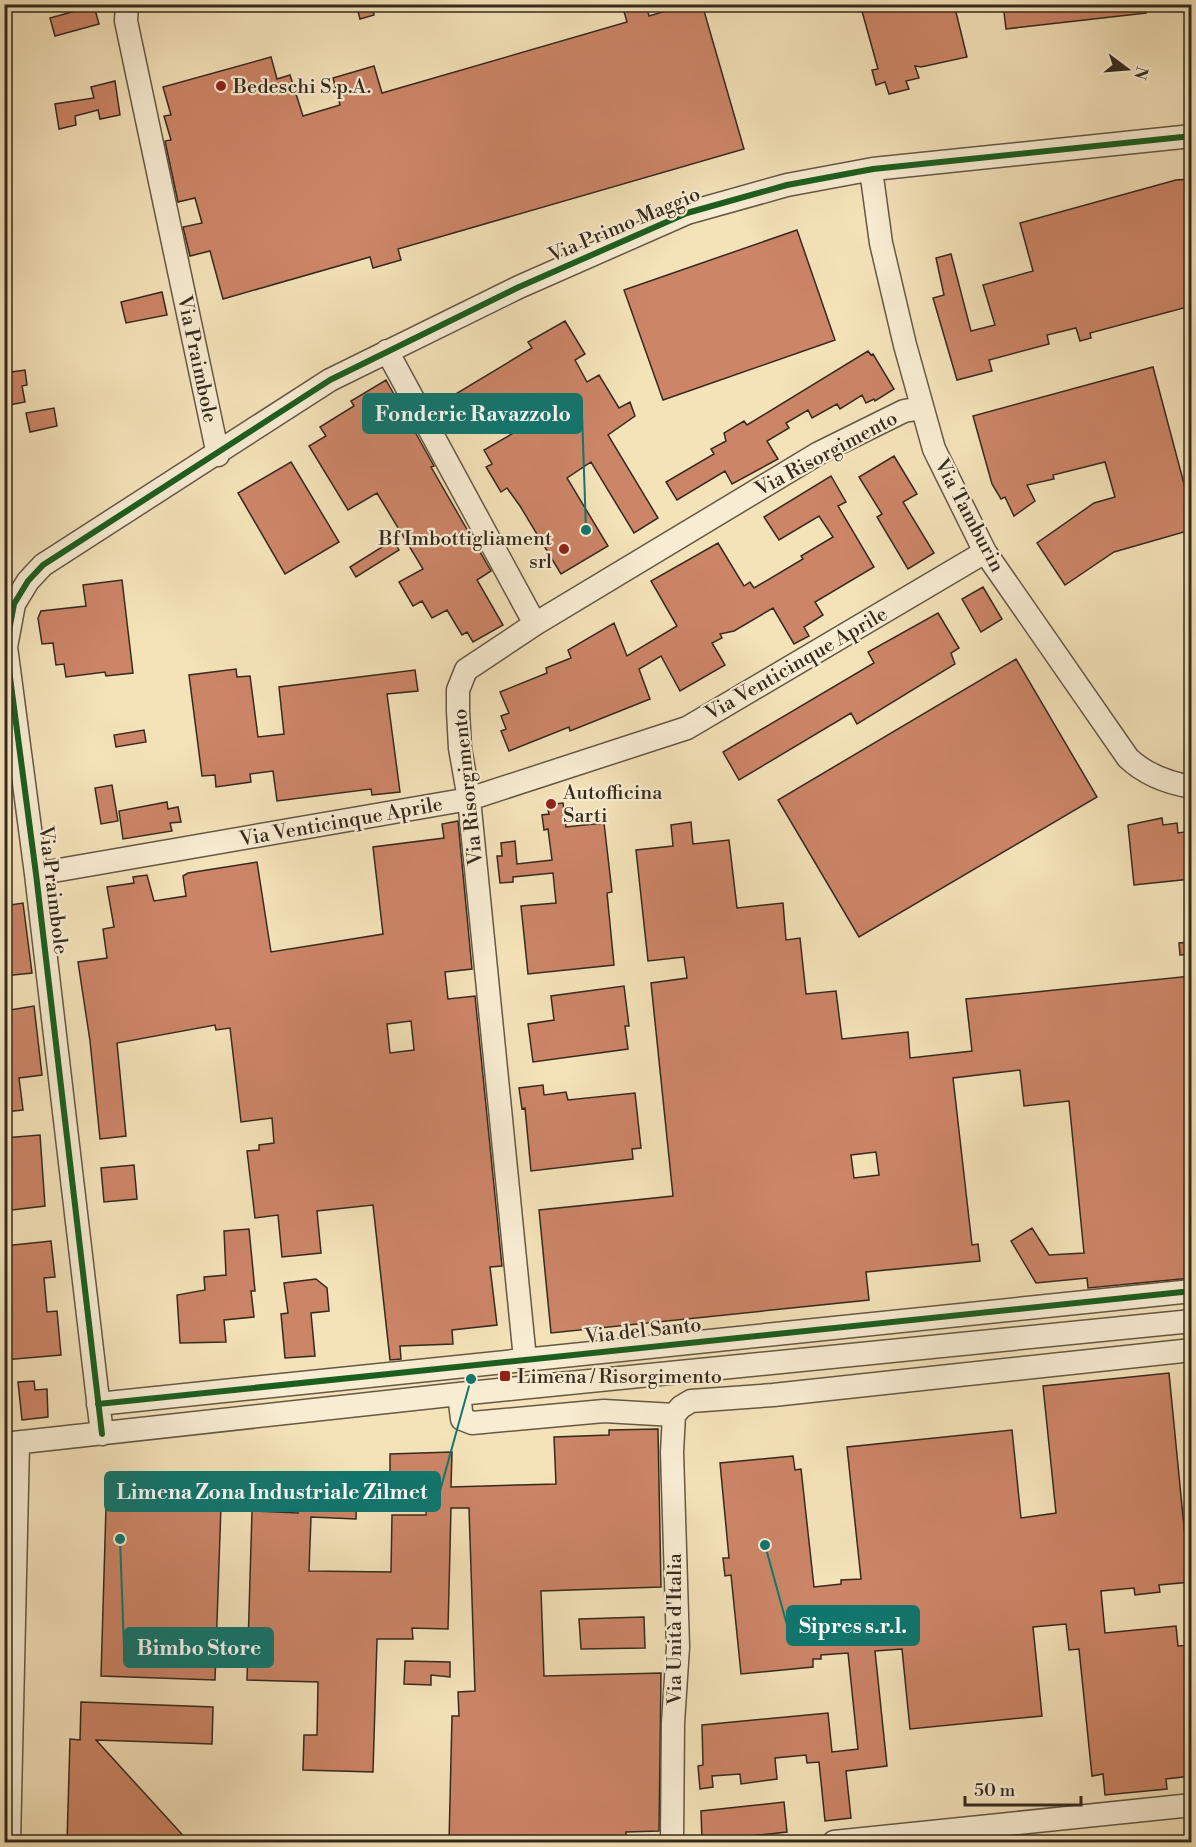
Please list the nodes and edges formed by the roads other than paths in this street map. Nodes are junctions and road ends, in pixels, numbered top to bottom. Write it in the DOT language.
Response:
graph roads {
  1 [pos="126,4"];
  2 [pos="1191,136"];
  3 [pos="871,170"];
  4 [pos="387,351"];
  5 [pos="922,408"];
  6 [pos="218,455"];
  7 [pos="985,552"];
  8 [pos="536,624"];
  9 [pos="1191,787"];
  10 [pos="469,800"];
  11 [pos="36,874"];
  12 [pos="1191,1291"];
  13 [pos="1186,1322"];
  14 [pos="1188,1350"];
  15 [pos="525,1359"];
  16 [pos="459,1394"];
  17 [pos="98,1404"];
  18 [pos="674,1415"];
  19 [pos="102,1434"];
  20 [pos="11,1443"];
  21 [pos="1191,1805"];
  22 [pos="9,1842"];
  23 [pos="672,1842"];
  24 [pos="834,1842"];
  1 -- 6 [label="street, Via Praimbole"];
  2 -- 3 [label="street, Via Primo Maggio"];
  3 -- 4 [label="street, Via Primo Maggio"];
  3 -- 5 [label="street, Via Tamburin"];
  4 -- 6 [label="street, Via Primo Maggio"];
  4 -- 8 [label="street"];
  5 -- 7 [label="street, Via Tamburin"];
  5 -- 8 [label="street, Via Risorgimento"];
  6 -- 11 [label="street, Via Praimbole"];
  7 -- 9 [label="street, Via Tamburin"];
  7 -- 10 [label="street, Via Venticinque Aprile"];
  8 -- 10 [label="street, Via Risorgimento"];
  10 -- 11 [label="street, Via Venticinque Aprile"];
  10 -- 15 [label="street, Via Risorgimento"];
  11 -- 17 [label="street, Via Praimbole"];
  12 -- 15 [label="street, Via del Santo"];
  13 -- 14 [label="street"];
  13 -- 16 [label="street"];
  14 -- 18 [label="street"];
  15 -- 17 [label="street, Via del Santo"];
  16 -- 18 [label="street"];
  16 -- 19 [label="street"];
  17 -- 19 [label="street, Via Praimbole"];
  18 -- 23 [label="street, Via Unità d'Italia"];
  19 -- 20 [label="street"];
  20 -- 22 [label="street"];
  21 -- 24 [label="street"];
}
